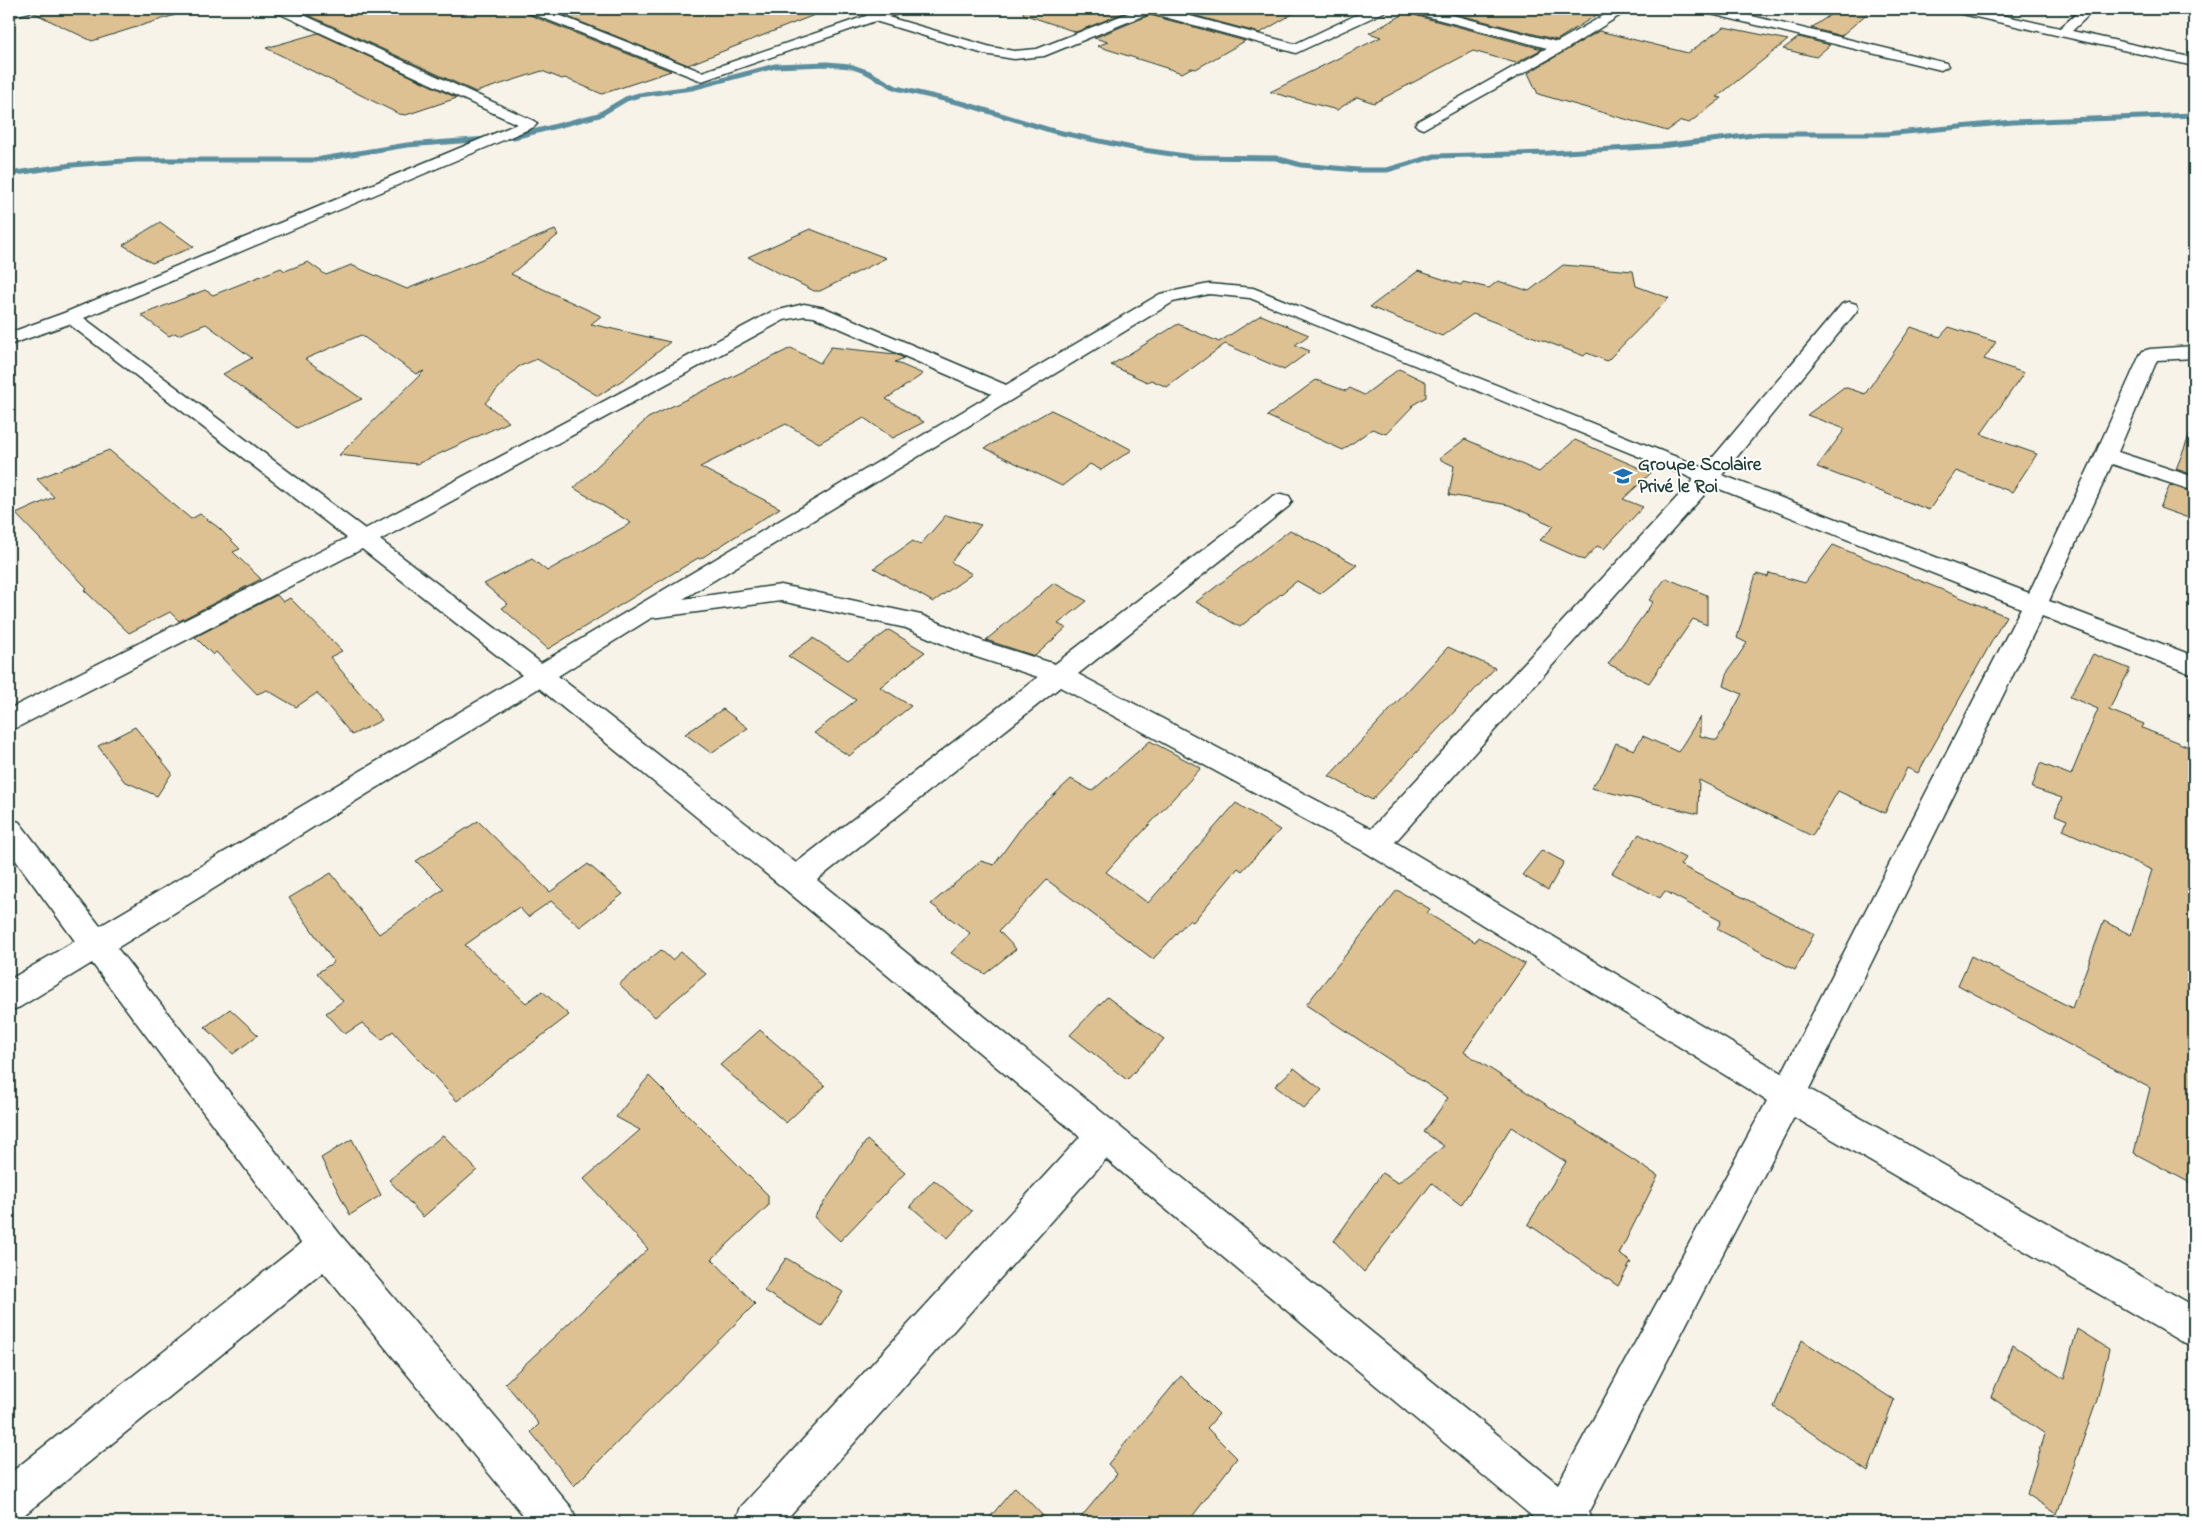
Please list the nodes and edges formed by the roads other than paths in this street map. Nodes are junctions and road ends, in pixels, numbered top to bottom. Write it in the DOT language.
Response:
graph roads {
  1 [pos="25,9"];
  2 [pos="281,9"];
  3 [pos="533,9"];
  4 [pos="898,9"];
  5 [pos="1150,9"];
  6 [pos="1379,9"];
  7 [pos="1415,9"];
  8 [pos="1624,9"];
  9 [pos="1708,9"];
  10 [pos="1958,9"];
  11 [pos="2089,9"];
  12 [pos="858,12"];
  13 [pos="9,13"];
  14 [pos="875,17"];
  15 [pos="2063,32"];
  16 [pos="1560,47"];
  17 [pos="2194,62"];
  18 [pos="1941,66"];
  19 [pos="1423,124"];
  20 [pos="1849,308"];
  21 [pos="70,317"];
  22 [pos="9,339"];
  23 [pos="2194,352"];
  24 [pos="1009,394"];
  25 [pos="2106,455"];
  26 [pos="1708,477"];
  27 [pos="2194,484"];
  28 [pos="1281,501"];
  29 [pos="364,539"];
  30 [pos="2035,606"];
  31 [pos="641,612"];
  32 [pos="2194,666"];
  33 [pos="541,675"];
  34 [pos="1059,676"];
  35 [pos="9,720"];
  36 [pos="9,830"];
  37 [pos="1375,844"];
  38 [pos="796,880"];
  39 [pos="96,943"];
  40 [pos="9,997"];
  41 [pos="1788,1095"];
  42 [pos="1103,1137"];
  43 [pos="326,1246"];
  44 [pos="2194,1327"];
  45 [pos="9,1500"];
  46 [pos="1565,1520"];
  47 [pos="556,1522"];
  48 [pos="756,1522"];
  1 -- 13 [label="street"];
  2 -- 21 [label="street"];
  3 -- 14 [label="street"];
  4 -- 14 [label="street"];
  5 -- 6 [label="street"];
  5 -- 14 [label="street"];
  7 -- 16 [label="street"];
  8 -- 16 [label="street"];
  9 -- 18 [label="street"];
  10 -- 15 [label="street"];
  11 -- 15 [label="street"];
  12 -- 14 [label="street"];
  15 -- 17 [label="street"];
  16 -- 19 [label="street"];
  20 -- 26 [label="street"];
  21 -- 22 [label="street"];
  21 -- 29 [label="street"];
  23 -- 25 [label="street"];
  24 -- 26 [label="street"];
  24 -- 29 [label="street"];
  24 -- 31 [label="street"];
  25 -- 27 [label="street"];
  25 -- 30 [label="street"];
  26 -- 30 [label="street"];
  26 -- 37 [label="street"];
  28 -- 34 [label="street"];
  29 -- 33 [label="street"];
  29 -- 35 [label="street"];
  30 -- 32 [label="street"];
  30 -- 41 [label="street"];
  31 -- 33 [label="street"];
  31 -- 34 [label="street"];
  33 -- 38 [label="street"];
  33 -- 39 [label="street"];
  34 -- 37 [label="street"];
  34 -- 38 [label="street"];
  36 -- 39 [label="street"];
  37 -- 41 [label="street"];
  38 -- 42 [label="street"];
  39 -- 40 [label="street"];
  39 -- 43 [label="street"];
  41 -- 44 [label="street"];
  41 -- 46 [label="street"];
  42 -- 46 [label="street"];
  42 -- 48 [label="street"];
  43 -- 45 [label="street"];
  43 -- 47 [label="street"];
}
